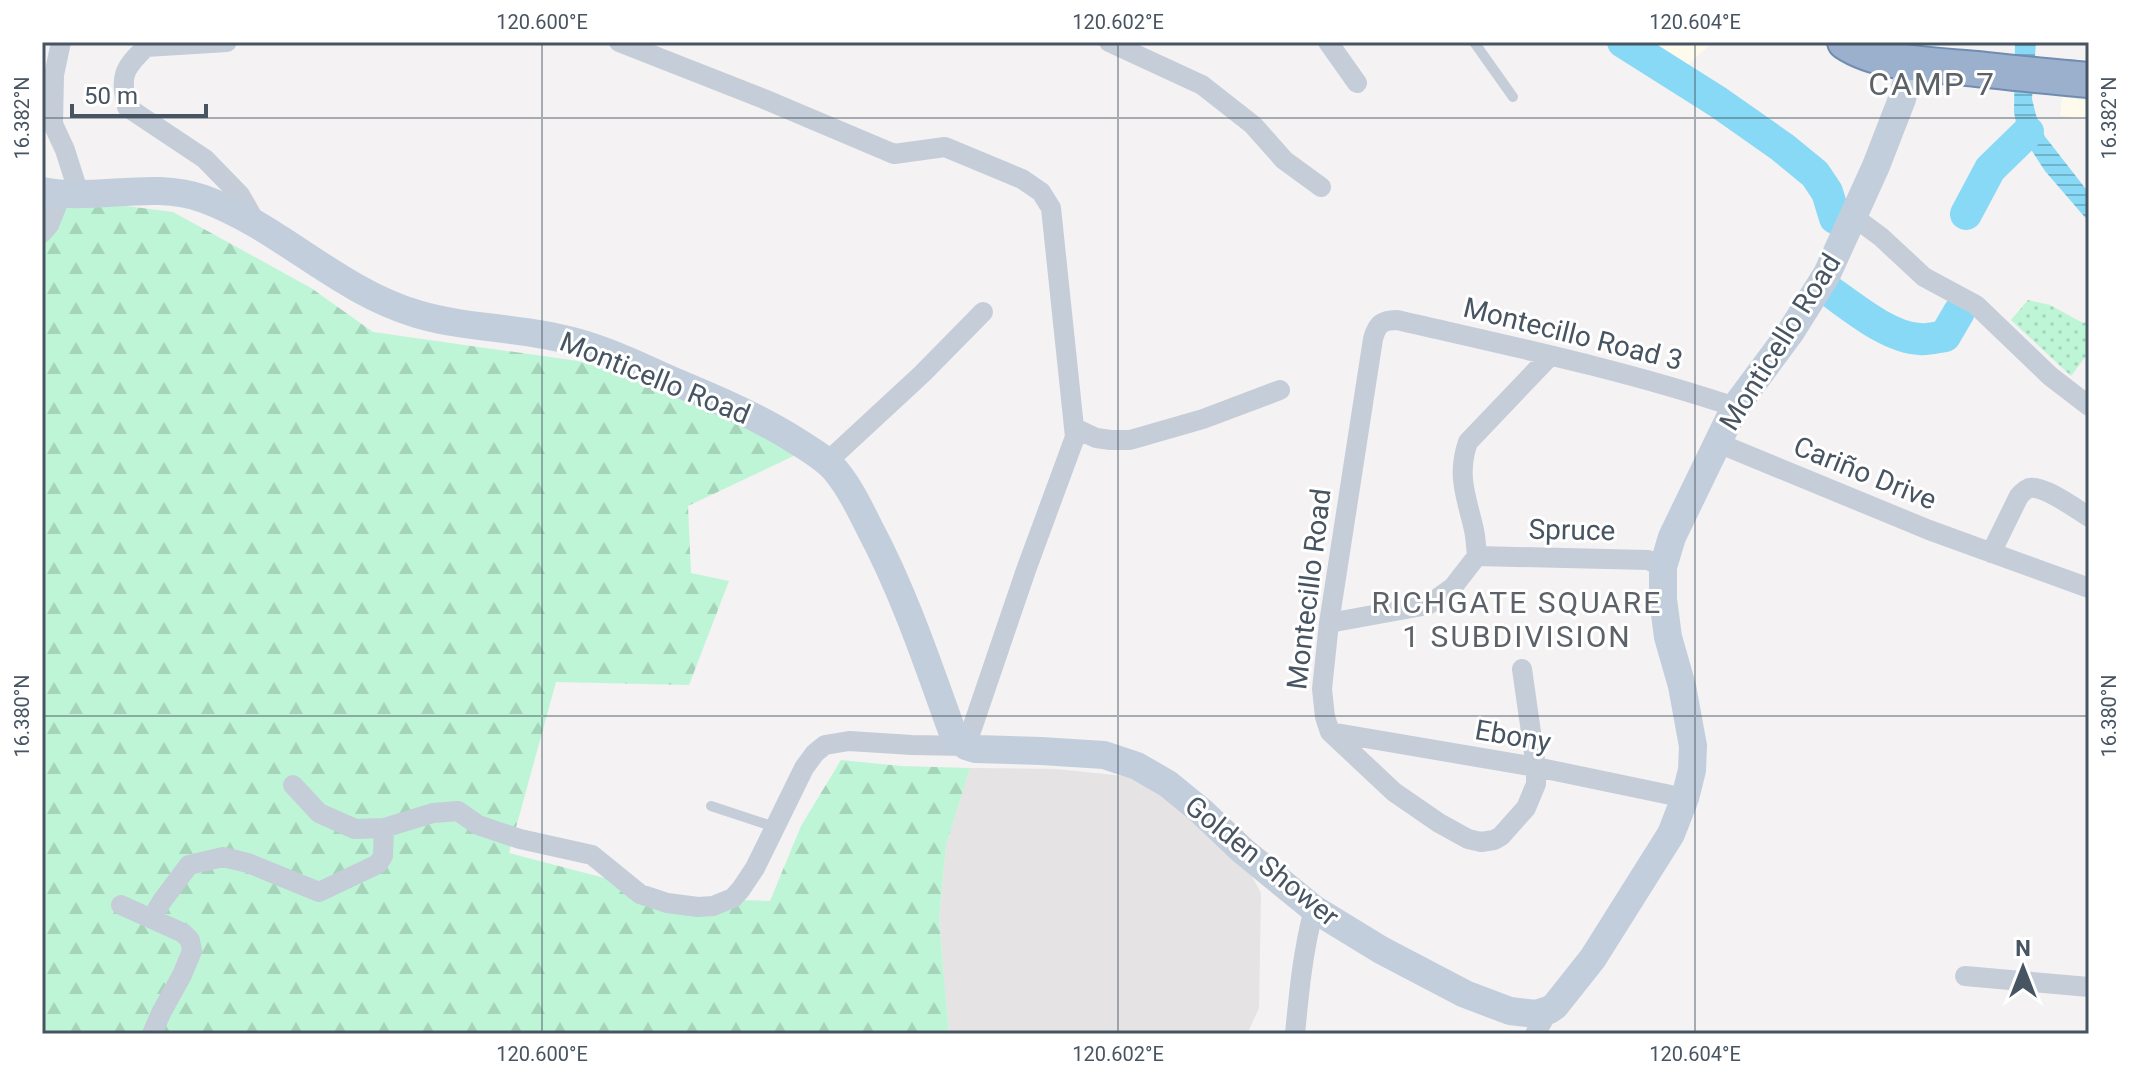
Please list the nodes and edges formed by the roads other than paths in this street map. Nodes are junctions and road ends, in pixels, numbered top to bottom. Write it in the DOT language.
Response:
graph roads {
  1 [pos="61,42"];
  2 [pos="227,42"];
  3 [pos="621,42"];
  4 [pos="1109,42"];
  5 [pos="1328,42"];
  6 [pos="1474,42"];
  7 [pos="1845,42"];
  8 [pos="1912,62"];
  9 [pos="2088,80"];
  10 [pos="1357,83"];
  11 [pos="1513,97"];
  12 [pos="48,124"];
  13 [pos="1321,187"];
  14 [pos="61,193"];
  15 [pos="1854,217"];
  16 [pos="258,227"];
  17 [pos="42,233"];
  18 [pos="983,312"];
  19 [pos="1397,320"];
  20 [pos="1550,356"];
  21 [pos="1280,390"];
  22 [pos="2089,406"];
  23 [pos="1735,407"];
  24 [pos="1075,428"];
  25 [pos="1718,443"];
  26 [pos="828,461"];
  27 [pos="2089,517"];
  28 [pos="1991,553"];
  29 [pos="1477,556"];
  30 [pos="1663,567"];
  31 [pos="2089,588"];
  32 [pos="1329,623"];
  33 [pos="1522,669"];
  34 [pos="1330,732"];
  35 [pos="966,746"];
  36 [pos="1536,767"];
  37 [pos="293,785"];
  38 [pos="1685,798"];
  39 [pos="711,806"];
  40 [pos="775,827"];
  41 [pos="384,828"];
  42 [pos="121,905"];
  43 [pos="1314,909"];
  44 [pos="152,918"];
  45 [pos="1965,976"];
  46 [pos="2089,987"];
  47 [pos="1542,1022"];
  48 [pos="152,1034"];
  49 [pos="1295,1034"];
  1 -- 12 [label="street"];
  2 -- 16 [label="street"];
  3 -- 24 [label="street"];
  4 -- 13 [label="street"];
  5 -- 10 [label="street"];
  6 -- 11 [label="lane"];
  7 -- 8 [label="highway"];
  8 -- 9 [label="highway"];
  8 -- 15 [label="main road, Monticello Road"];
  12 -- 14 [label="street"];
  14 -- 16 [label="main road, Monticello Road"];
  14 -- 17 [label="street"];
  15 -- 22 [label="street"];
  15 -- 23 [label="main road, Monticello Road"];
  16 -- 26 [label="main road, Monticello Road"];
  18 -- 26 [label="street"];
  19 -- 20 [label="street, Montecillo Road 3"];
  19 -- 32 [label="street, Montecillo Road"];
  20 -- 23 [label="street, Montecillo Road 3"];
  20 -- 29 [label="street"];
  21 -- 24 [label="street"];
  23 -- 25 [label="main road, Monticello Road"];
  24 -- 35 [label="street"];
  25 -- 28 [label="street, Cariño Drive"];
  25 -- 30 [label="main road, Monticello Road"];
  26 -- 35 [label="main road, Monticello Road"];
  27 -- 28 [label="street"];
  28 -- 31 [label="street, Cariño Drive"];
  29 -- 30 [label="street, Spruce"];
  29 -- 32 [label="street"];
  30 -- 38 [label="main road, Monticello Road"];
  32 -- 34 [label="street, Montecillo Road"];
  33 -- 36 [label="street"];
  34 -- 36 [label="street, Ebony"];
  34 -- 36 [label="street"];
  35 -- 40 [label="street"];
  35 -- 43 [label="main road, Golden Shower"];
  36 -- 38 [label="street, Ebony"];
  37 -- 41 [label="street"];
  38 -- 47 [label="main road, Monticello Road"];
  39 -- 40 [label="lane"];
  40 -- 41 [label="street"];
  41 -- 44 [label="street"];
  42 -- 44 [label="street"];
  43 -- 47 [label="main road, Golden Shower"];
  43 -- 49 [label="street"];
  44 -- 48 [label="street"];
  45 -- 46 [label="street"];
}
